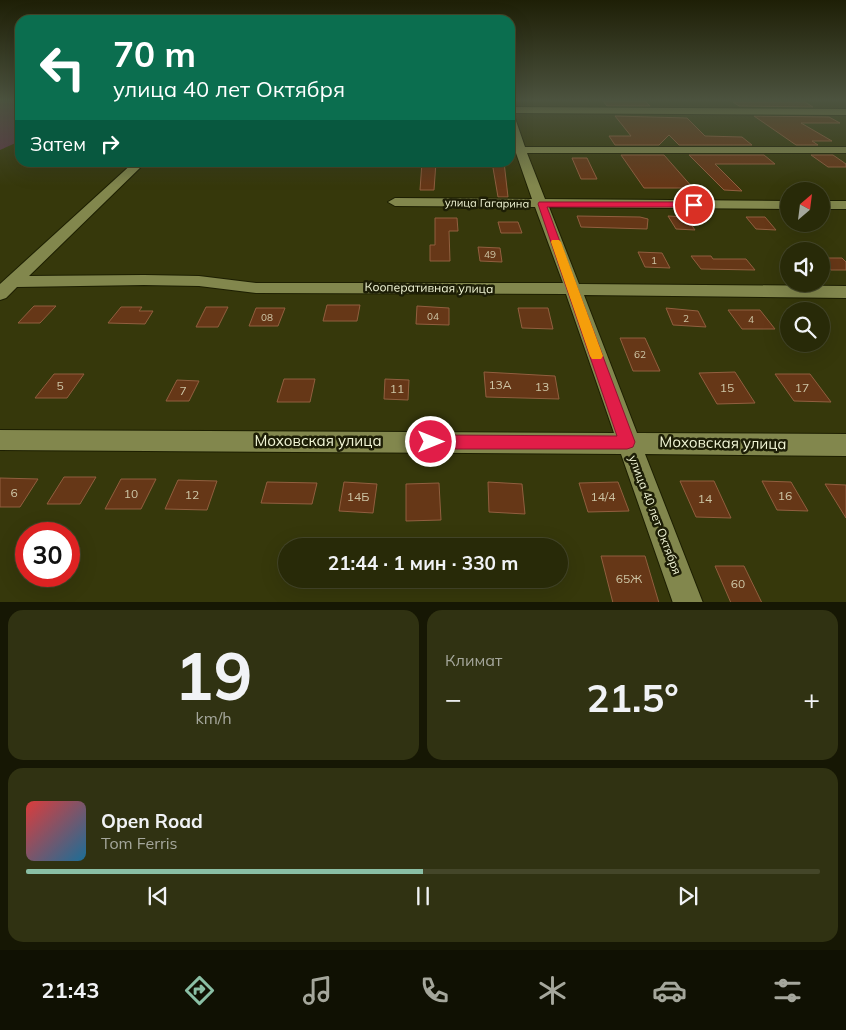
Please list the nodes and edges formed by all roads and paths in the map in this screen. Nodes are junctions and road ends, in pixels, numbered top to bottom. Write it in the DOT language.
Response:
graph roads {
  1 [pos="515,150"];
  2 [pos="846,150"];
  3 [pos="136,167"];
  4 [pos="395,202"];
  5 [pos="542,204"];
  6 [pos="780,205"];
  7 [pos="830,205"];
  8 [pos="846,205"];
  9 [pos="6,288"];
  10 [pos="572,289"];
  11 [pos="846,292"];
  12 [pos="0,440"];
  13 [pos="627,442"];
  14 [pos="846,445"];
  15 [pos="688,602"];
  1 -- 2 [label="street"];
  1 -- 5 [label="street, улица 40 лет Октября"];
  3 -- 9 [label="street"];
  4 -- 5 [label="street, улица Гагарина"];
  5 -- 6 [label="street, улица Гагарина"];
  5 -- 10 [label="street, улица 40 лет Октября"];
  7 -- 8 [label="street"];
  9 -- 10 [label="street, Кооперативная улица"];
  10 -- 11 [label="street, Кооперативная улица"];
  10 -- 13 [label="street, улица 40 лет Октября"];
  12 -- 13 [label="street, Моховская улица"];
  13 -- 14 [label="street, Моховская улица"];
  13 -- 15 [label="street, улица 40 лет Октября"];
}
